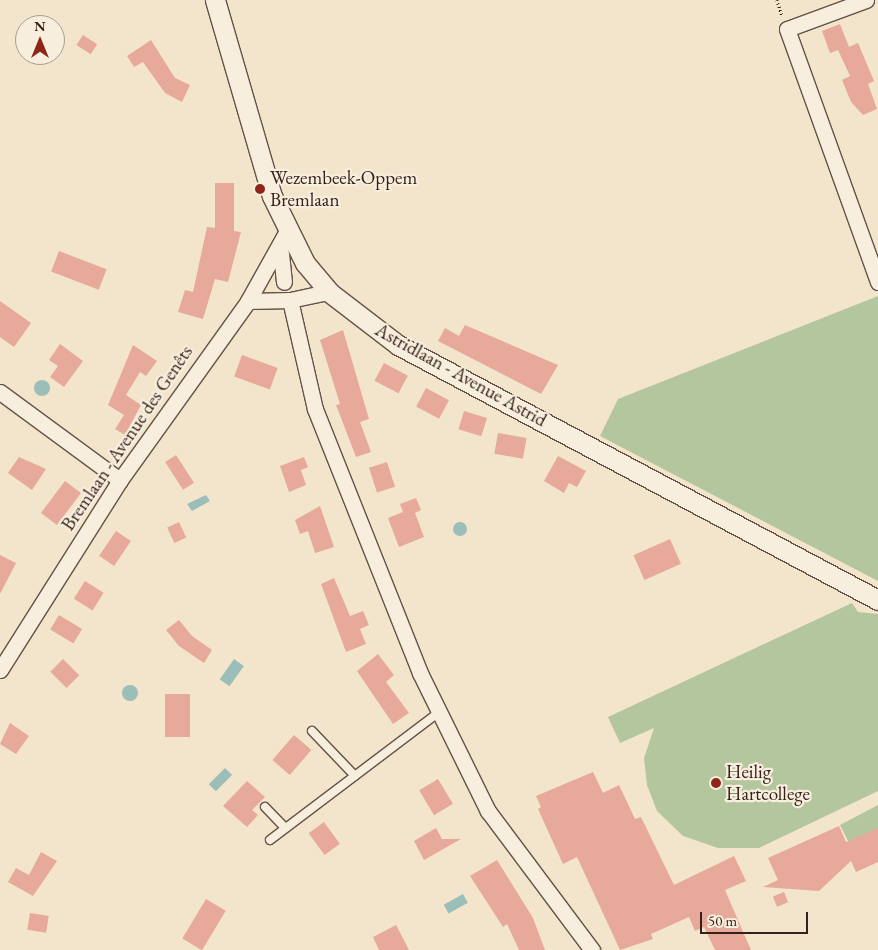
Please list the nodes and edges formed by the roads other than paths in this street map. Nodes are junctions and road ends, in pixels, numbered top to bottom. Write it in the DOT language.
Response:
graph roads {
  1 [pos="215,0"];
  2 [pos="866,0"];
  3 [pos="284,237"];
  4 [pos="284,282"];
  5 [pos="878,282"];
  6 [pos="329,292"];
  7 [pos="290,300"];
  8 [pos="248,301"];
  9 [pos="0,392"];
  10 [pos="120,480"];
  11 [pos="878,600"];
  12 [pos="0,670"];
  13 [pos="439,712"];
  14 [pos="312,731"];
  15 [pos="355,776"];
  16 [pos="265,807"];
  17 [pos="285,828"];
  18 [pos="270,840"];
  19 [pos="592,950"];
  1 -- 3 [label="street, Astridlaan - Avenue Astrid"];
  2 -- 5 [label="street"];
  3 -- 4 [label="street"];
  3 -- 6 [label="street, Astridlaan - Avenue Astrid"];
  3 -- 8 [label="street, Bremlaan - Avenue des Genêts"];
  6 -- 7 [label="street"];
  6 -- 11 [label="street, Astridlaan - Avenue Astrid"];
  7 -- 8 [label="street"];
  7 -- 13 [label="street"];
  8 -- 10 [label="street, Bremlaan - Avenue des Genêts"];
  9 -- 10 [label="street"];
  10 -- 12 [label="street, Bremlaan - Avenue des Genêts"];
  13 -- 15 [label="lane"];
  13 -- 19 [label="street"];
  14 -- 15 [label="lane"];
  15 -- 17 [label="lane"];
  16 -- 17 [label="lane"];
  17 -- 18 [label="lane"];
}
